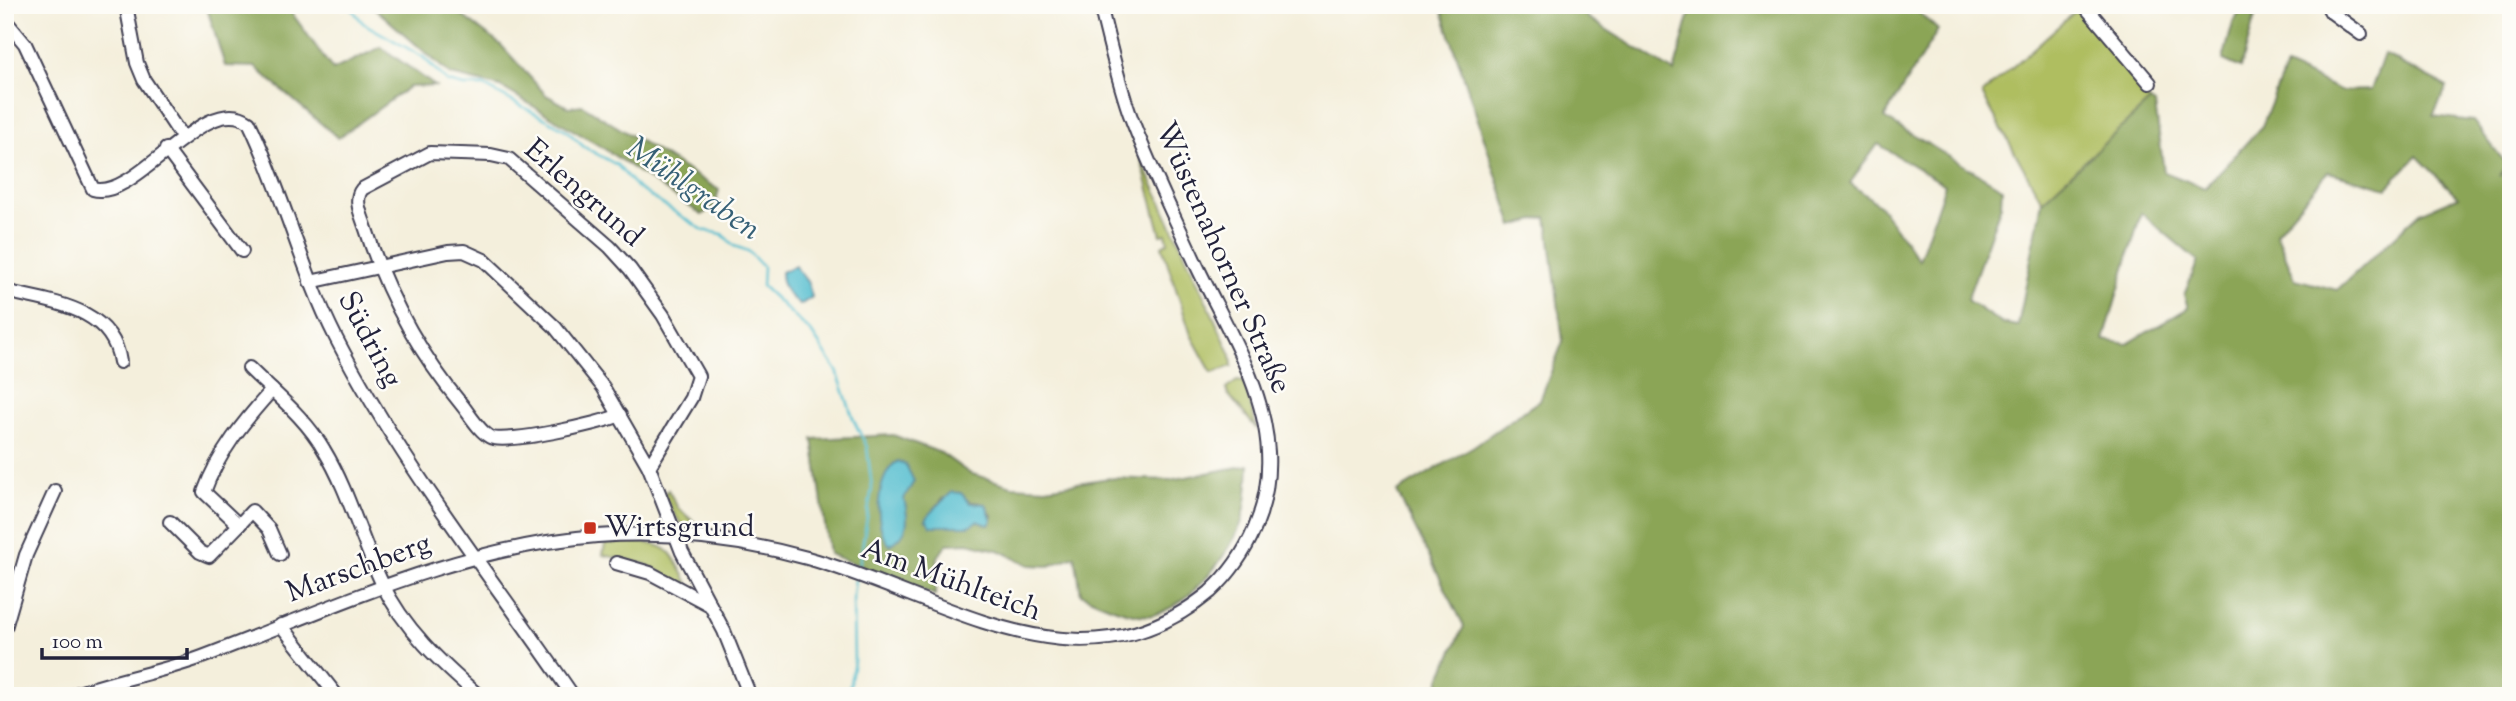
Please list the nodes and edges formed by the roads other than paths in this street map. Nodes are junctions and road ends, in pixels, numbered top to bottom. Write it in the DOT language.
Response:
graph roads {
  1 [pos="126,5"];
  2 [pos="1100,5"];
  3 [pos="2084,5"];
  4 [pos="2327,5"];
  5 [pos="5,20"];
  6 [pos="2361,34"];
  7 [pos="2150,83"];
  8 [pos="182,137"];
  9 [pos="166,149"];
  10 [pos="242,251"];
  11 [pos="378,266"];
  12 [pos="310,282"];
  13 [pos="5,291"];
  14 [pos="120,362"];
  15 [pos="248,368"];
  16 [pos="272,390"];
  17 [pos="620,415"];
  18 [pos="649,467"];
  19 [pos="55,491"];
  20 [pos="170,522"];
  21 [pos="239,524"];
  22 [pos="675,534"];
  23 [pos="1253,535"];
  24 [pos="280,554"];
  25 [pos="473,556"];
  26 [pos="615,563"];
  27 [pos="383,586"];
  28 [pos="710,606"];
  29 [pos="281,625"];
  30 [pos="5,628"];
  31 [pos="70,696"];
  32 [pos="337,696"];
  33 [pos="479,696"];
  34 [pos="573,696"];
  35 [pos="750,696"];
  1 -- 8 [label="street"];
  2 -- 23 [label="street, Wüstenahorner Straße"];
  3 -- 7 [label="street"];
  4 -- 6 [label="street"];
  5 -- 9 [label="street"];
  8 -- 9 [label="street"];
  8 -- 12 [label="street, Südring"];
  9 -- 10 [label="street"];
  11 -- 12 [label="street"];
  11 -- 17 [label="street"];
  11 -- 17 [label="street"];
  11 -- 18 [label="street, Erlengrund"];
  12 -- 25 [label="street, Südring"];
  13 -- 14 [label="street"];
  15 -- 16 [label="street"];
  16 -- 21 [label="street"];
  16 -- 27 [label="street"];
  17 -- 18 [label="street"];
  18 -- 22 [label="street"];
  19 -- 30 [label="street"];
  20 -- 21 [label="street"];
  21 -- 24 [label="street"];
  22 -- 23 [label="street, Am Mühlteich"];
  22 -- 25 [label="street, Marschberg"];
  22 -- 28 [label="street"];
  25 -- 27 [label="street, Marschberg"];
  25 -- 34 [label="street"];
  26 -- 28 [label="street"];
  27 -- 29 [label="street, Marschberg"];
  27 -- 33 [label="street"];
  28 -- 35 [label="street"];
  29 -- 31 [label="street, Marschberg"];
  29 -- 32 [label="street"];
}
